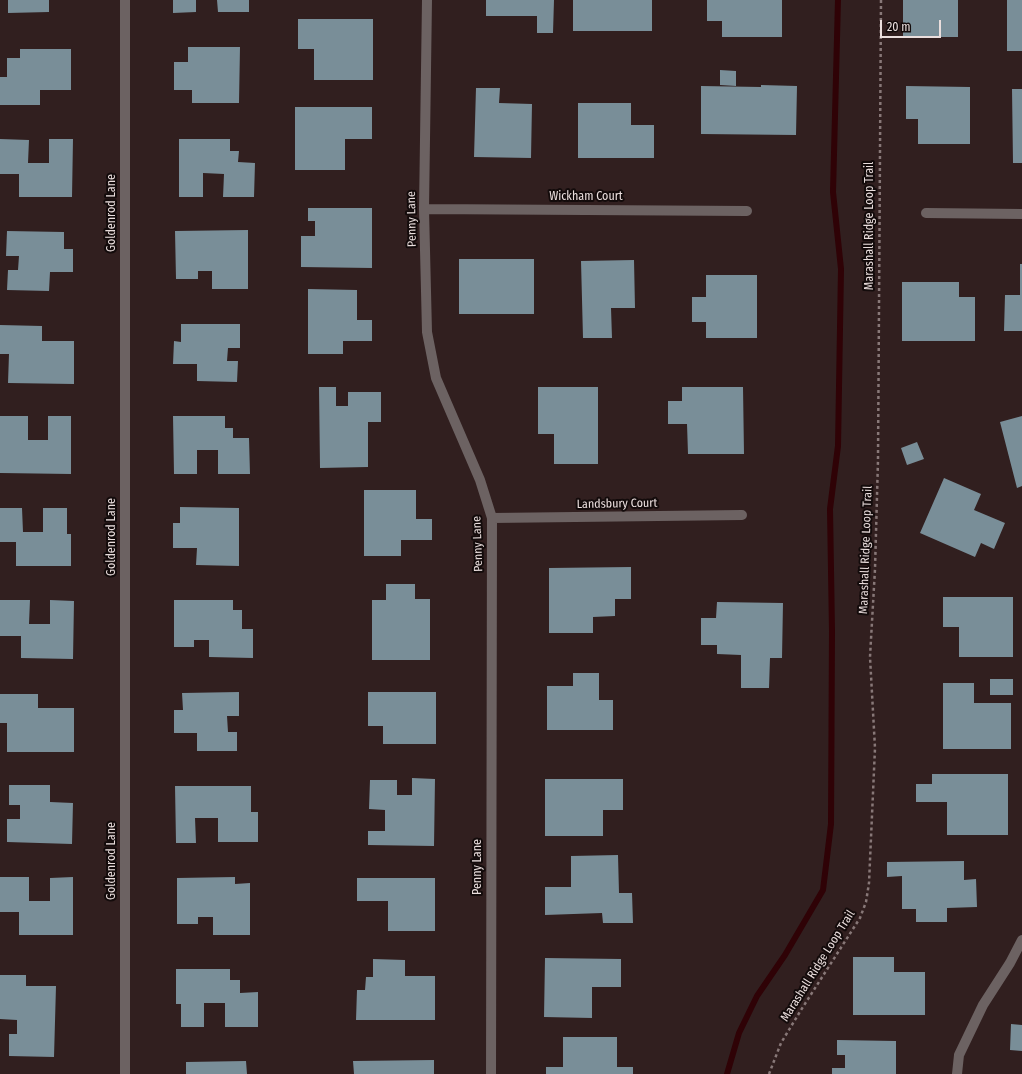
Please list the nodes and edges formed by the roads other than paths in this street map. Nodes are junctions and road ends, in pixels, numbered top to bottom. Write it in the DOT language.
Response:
graph roads {
  1 [pos="125,0"];
  2 [pos="427,0"];
  3 [pos="424,209"];
  4 [pos="747,211"];
  5 [pos="926,213"];
  6 [pos="1022,214"];
  7 [pos="742,516"];
  8 [pos="492,518"];
  9 [pos="1022,940"];
  10 [pos="125,1074"];
  11 [pos="491,1074"];
  12 [pos="957,1074"];
  1 -- 10 [label="street, Goldenrod Lane"];
  2 -- 3 [label="street, Penny Lane"];
  3 -- 4 [label="street, Wickham Court"];
  3 -- 8 [label="street, Penny Lane"];
  5 -- 6 [label="street"];
  7 -- 8 [label="street, Landsbury Court"];
  8 -- 11 [label="street, Penny Lane"];
  9 -- 12 [label="street"];
}
